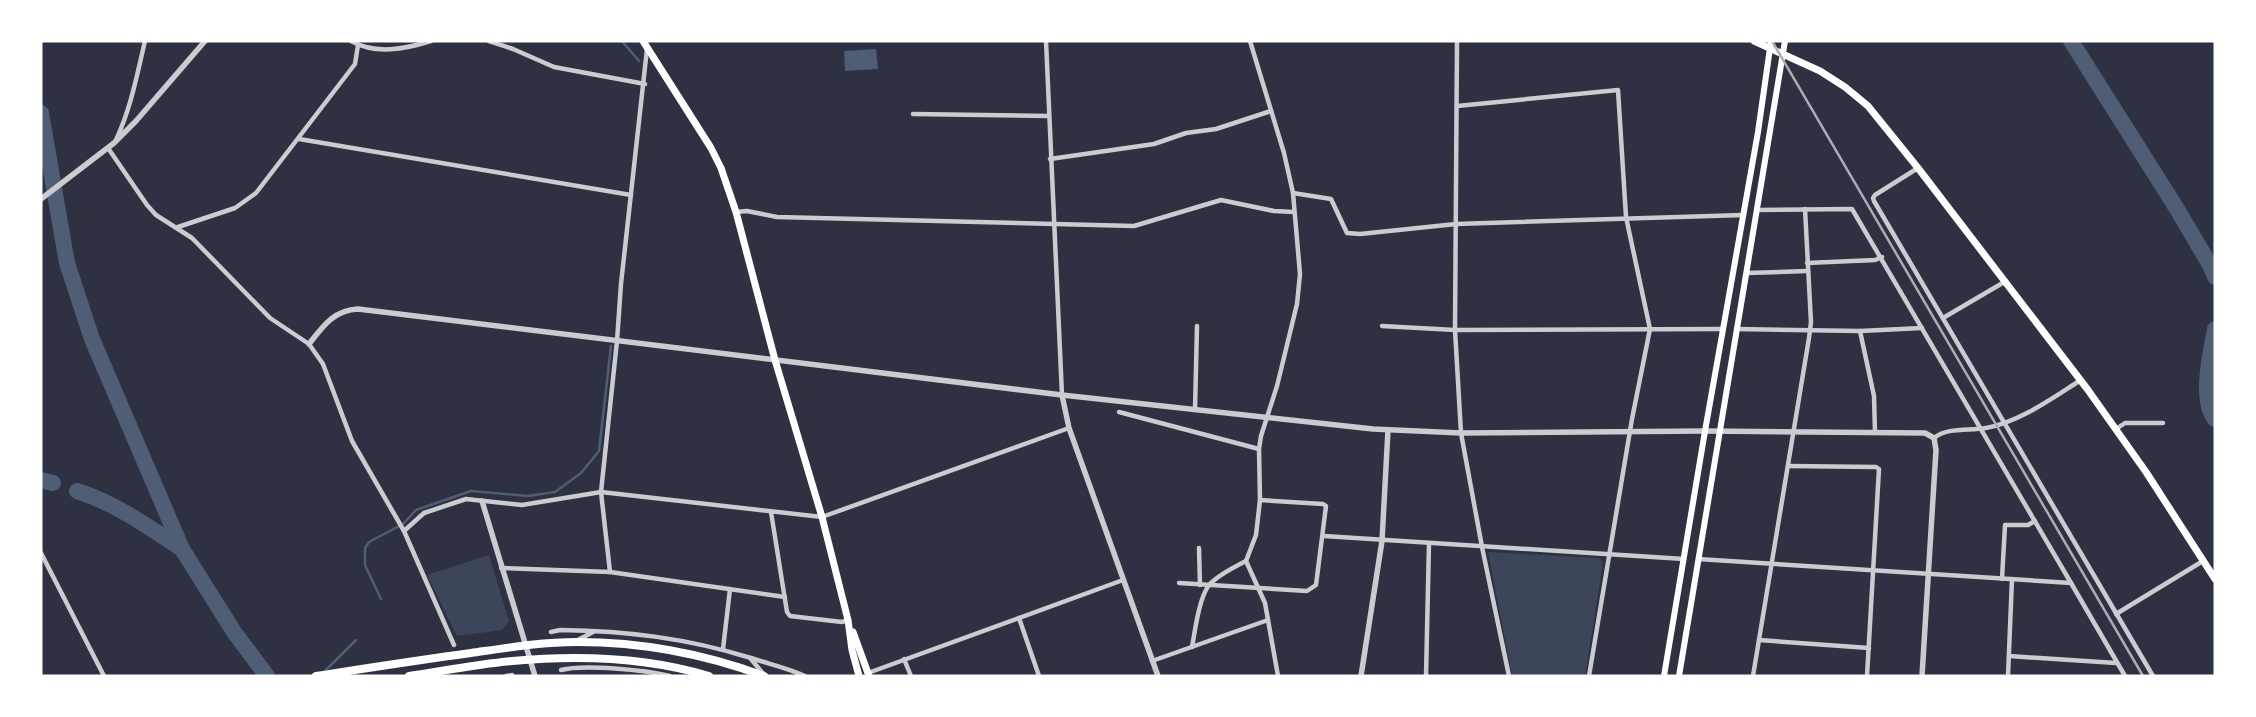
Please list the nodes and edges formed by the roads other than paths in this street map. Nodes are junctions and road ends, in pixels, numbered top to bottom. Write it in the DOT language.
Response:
graph roads {
  1 [pos="145,41"];
  2 [pos="351,41"];
  3 [pos="431,41"];
  4 [pos="489,41"];
  5 [pos="643,41"];
  6 [pos="1046,41"];
  7 [pos="1250,41"];
  8 [pos="1457,41"];
  9 [pos="1754,41"];
  10 [pos="1785,41"];
  11 [pos="202,42"];
  12 [pos="358,45"];
  13 [pos="1770,45"];
  14 [pos="647,48"];
  15 [pos="1783,54"];
  16 [pos="645,84"];
  17 [pos="1457,106"];
  18 [pos="1271,111"];
  19 [pos="913,114"];
  20 [pos="1049,116"];
  21 [pos="299,139"];
  22 [pos="114,143"];
  23 [pos="108,148"];
  24 [pos="1050,159"];
  25 [pos="1918,168"];
  26 [pos="1293,193"];
  27 [pos="631,195"];
  28 [pos="41,199"];
  29 [pos="1757,210"];
  30 [pos="1805,210"];
  31 [pos="736,212"];
  32 [pos="1294,212"];
  33 [pos="1743,214"];
  34 [pos="1626,218"];
  35 [pos="1456,224"];
  36 [pos="1054,226"];
  37 [pos="178,227"];
  38 [pos="1882,257"];
  39 [pos="1807,263"];
  40 [pos="1808,272"];
  41 [pos="1746,273"];
  42 [pos="2006,281"];
  43 [pos="1943,318"];
  44 [pos="1197,326"];
  45 [pos="1382,326"];
  46 [pos="1922,328"];
  47 [pos="1650,329"];
  48 [pos="1722,329"];
  49 [pos="1736,329"];
  50 [pos="1455,330"];
  51 [pos="1810,330"];
  52 [pos="1860,331"];
  53 [pos="618,341"];
  54 [pos="309,344"];
  55 [pos="775,360"];
  56 [pos="2081,380"];
  57 [pos="1062,396"];
  58 [pos="1195,410"];
  59 [pos="1118,412"];
  60 [pos="1266,419"];
  61 [pos="2163,423"];
  62 [pos="2005,424"];
  63 [pos="1069,428"];
  64 [pos="1981,429"];
  65 [pos="2116,429"];
  66 [pos="1388,430"];
  67 [pos="1705,431"];
  68 [pos="1720,431"];
  69 [pos="1630,432"];
  70 [pos="1874,432"];
  71 [pos="1461,433"];
  72 [pos="1793,433"];
  73 [pos="1934,438"];
  74 [pos="1259,450"];
  75 [pos="1788,466"];
  76 [pos="601,492"];
  77 [pos="1260,500"];
  78 [pos="482,501"];
  79 [pos="771,512"];
  80 [pos="822,517"];
  81 [pos="2035,521"];
  82 [pos="403,530"];
  83 [pos="1324,536"];
  84 [pos="1382,541"];
  85 [pos="1429,543"];
  86 [pos="1482,547"];
  87 [pos="1199,548"];
  88 [pos="41,552"];
  89 [pos="1608,554"];
  90 [pos="1684,559"];
  91 [pos="1698,559"];
  92 [pos="1246,561"];
  93 [pos="2203,561"];
  94 [pos="1771,564"];
  95 [pos="501,568"];
  96 [pos="1873,571"];
  97 [pos="610,572"];
  98 [pos="1927,575"];
  99 [pos="2215,578"];
  100 [pos="2002,579"];
  101 [pos="2012,579"];
  102 [pos="1122,580"];
  103 [pos="1178,583"];
  104 [pos="2071,583"];
  105 [pos="1200,584"];
  106 [pos="1210,585"];
  107 [pos="1259,588"];
  108 [pos="730,589"];
  109 [pos="784,597"];
  110 [pos="2116,614"];
  111 [pos="1019,618"];
  112 [pos="848,620"];
  113 [pos="1268,620"];
  114 [pos="595,631"];
  115 [pos="551,632"];
  116 [pos="1759,640"];
  117 [pos="575,642"];
  118 [pos="454,645"];
  119 [pos="524,646"];
  120 [pos="1192,647"];
  121 [pos="1869,648"];
  122 [pos="723,650"];
  123 [pos="2009,656"];
  124 [pos="750,658"];
  125 [pos="904,659"];
  126 [pos="529,660"];
  127 [pos="1152,661"];
  128 [pos="2116,663"];
  129 [pos="652,664"];
  130 [pos="561,670"];
  131 [pos="658,673"];
  132 [pos="868,674"];
  133 [pos="414,675"];
  134 [pos="512,675"];
  135 [pos="104,676"];
  136 [pos="316,676"];
  137 [pos="409,676"];
  138 [pos="506,676"];
  139 [pos="535,676"];
  140 [pos="670,676"];
  141 [pos="709,676"];
  142 [pos="764,676"];
  143 [pos="806,676"];
  144 [pos="859,676"];
  145 [pos="911,676"];
  146 [pos="1039,676"];
  147 [pos="1158,676"];
  148 [pos="1278,676"];
  149 [pos="1361,676"];
  150 [pos="1426,676"];
  151 [pos="1509,676"];
  152 [pos="1589,676"];
  153 [pos="1664,676"];
  154 [pos="1679,676"];
  155 [pos="1753,676"];
  156 [pos="1867,676"];
  157 [pos="1922,676"];
  158 [pos="2008,676"];
  159 [pos="2125,676"];
  160 [pos="2153,676"];
  1 -- 22 [label="street"];
  2 -- 12 [label="street"];
  3 -- 12 [label="street"];
  4 -- 16 [label="street"];
  5 -- 14 [label="main road"];
  6 -- 20 [label="street"];
  7 -- 18 [label="street"];
  8 -- 17 [label="street"];
  9 -- 13 [label="main road"];
  10 -- 15 [label="main road"];
  11 -- 22 [label="street"];
  12 -- 21 [label="street"];
  13 -- 15 [label="main road"];
  13 -- 33 [label="main road"];
  14 -- 16 [label="street"];
  14 -- 31 [label="main road"];
  15 -- 25 [label="main road"];
  15 -- 29 [label="main road"];
  16 -- 27 [label="street"];
  17 -- 34 [label="street"];
  17 -- 35 [label="street"];
  18 -- 24 [label="street"];
  18 -- 26 [label="street"];
  19 -- 20 [label="street"];
  20 -- 24 [label="street"];
  21 -- 27 [label="street"];
  21 -- 37 [label="street"];
  22 -- 23 [label="street"];
  23 -- 28 [label="street"];
  23 -- 37 [label="street"];
  24 -- 36 [label="street"];
  25 -- 42 [label="main road"];
  25 -- 43 [label="street"];
  26 -- 32 [label="street"];
  26 -- 35 [label="street"];
  27 -- 53 [label="street"];
  29 -- 30 [label="street"];
  29 -- 41 [label="main road"];
  30 -- 38 [label="street"];
  30 -- 39 [label="street"];
  31 -- 36 [label="street"];
  31 -- 55 [label="main road"];
  32 -- 36 [label="street"];
  32 -- 60 [label="street"];
  33 -- 34 [label="street"];
  33 -- 48 [label="main road"];
  34 -- 35 [label="street"];
  34 -- 47 [label="street"];
  35 -- 50 [label="street"];
  36 -- 57 [label="street"];
  37 -- 54 [label="street"];
  38 -- 39 [label="street"];
  38 -- 46 [label="street"];
  39 -- 40 [label="street"];
  40 -- 41 [label="street"];
  40 -- 51 [label="street"];
  41 -- 49 [label="main road"];
  42 -- 43 [label="street"];
  42 -- 56 [label="main road"];
  43 -- 62 [label="street"];
  44 -- 58 [label="street"];
  45 -- 50 [label="street"];
  46 -- 52 [label="street"];
  46 -- 64 [label="street"];
  47 -- 48 [label="street"];
  47 -- 50 [label="street"];
  47 -- 69 [label="street"];
  48 -- 67 [label="main road"];
  49 -- 51 [label="street"];
  49 -- 68 [label="main road"];
  50 -- 71 [label="street"];
  51 -- 52 [label="street"];
  51 -- 72 [label="street"];
  52 -- 70 [label="street"];
  53 -- 54 [label="street"];
  53 -- 55 [label="street"];
  53 -- 76 [label="street"];
  54 -- 82 [label="street"];
  55 -- 57 [label="street"];
  55 -- 80 [label="main road"];
  56 -- 62 [label="street"];
  56 -- 65 [label="main road"];
  57 -- 58 [label="street"];
  57 -- 63 [label="street"];
  58 -- 60 [label="street"];
  59 -- 74 [label="street"];
  60 -- 66 [label="street"];
  60 -- 74 [label="street"];
  61 -- 65 [label="street"];
  62 -- 64 [label="street"];
  62 -- 110 [label="street"];
  63 -- 80 [label="street"];
  63 -- 102 [label="street"];
  64 -- 73 [label="street"];
  64 -- 81 [label="street"];
  65 -- 93 [label="main road"];
  66 -- 71 [label="street"];
  66 -- 84 [label="street"];
  67 -- 68 [label="street"];
  67 -- 69 [label="street"];
  67 -- 90 [label="main road"];
  68 -- 72 [label="street"];
  68 -- 91 [label="main road"];
  69 -- 71 [label="street"];
  69 -- 89 [label="street"];
  70 -- 72 [label="street"];
  70 -- 73 [label="street"];
  71 -- 86 [label="street"];
  72 -- 75 [label="street"];
  73 -- 98 [label="street"];
  74 -- 77 [label="street"];
  75 -- 94 [label="street"];
  75 -- 96 [label="street"];
  76 -- 78 [label="street"];
  76 -- 79 [label="street"];
  76 -- 97 [label="street"];
  77 -- 83 [label="street"];
  77 -- 92 [label="street"];
  78 -- 82 [label="street"];
  78 -- 95 [label="street"];
  79 -- 80 [label="street"];
  79 -- 109 [label="street"];
  80 -- 112 [label="main road"];
  81 -- 100 [label="street"];
  81 -- 104 [label="street"];
  82 -- 118 [label="street"];
  83 -- 84 [label="street"];
  83 -- 107 [label="street"];
  84 -- 85 [label="street"];
  84 -- 149 [label="street"];
  85 -- 86 [label="street"];
  85 -- 150 [label="street"];
  86 -- 89 [label="street"];
  86 -- 151 [label="street"];
  87 -- 105 [label="street"];
  88 -- 135 [label="street"];
  89 -- 90 [label="street"];
  89 -- 152 [label="street"];
  90 -- 153 [label="main road"];
  91 -- 94 [label="street"];
  91 -- 154 [label="main road"];
  92 -- 106 [label="street"];
  92 -- 107 [label="street"];
  93 -- 99 [label="main road"];
  93 -- 110 [label="street"];
  94 -- 96 [label="street"];
  94 -- 116 [label="street"];
  95 -- 97 [label="street"];
  95 -- 119 [label="street"];
  96 -- 98 [label="street"];
  96 -- 121 [label="street"];
  97 -- 108 [label="street"];
  98 -- 100 [label="street"];
  98 -- 157 [label="street"];
  100 -- 101 [label="street"];
  101 -- 104 [label="street"];
  101 -- 123 [label="street"];
  102 -- 111 [label="street"];
  102 -- 127 [label="street"];
  103 -- 105 [label="street"];
  104 -- 128 [label="street"];
  105 -- 106 [label="street"];
  106 -- 107 [label="street"];
  106 -- 120 [label="street"];
  107 -- 113 [label="street"];
  108 -- 109 [label="street"];
  108 -- 122 [label="street"];
  109 -- 112 [label="street"];
  110 -- 160 [label="street"];
  111 -- 125 [label="street"];
  111 -- 146 [label="street"];
  112 -- 132 [label="main road"];
  112 -- 144 [label="main road"];
  113 -- 120 [label="street"];
  113 -- 148 [label="street"];
  114 -- 115 [label="street"];
  114 -- 117 [label="street"];
  114 -- 122 [label="street"];
  116 -- 121 [label="street"];
  116 -- 155 [label="street"];
  117 -- 119 [label="highway"];
  117 -- 142 [label="highway"];
  119 -- 126 [label="street"];
  119 -- 136 [label="highway"];
  120 -- 127 [label="street"];
  121 -- 156 [label="street"];
  122 -- 124 [label="street"];
  123 -- 128 [label="street"];
  123 -- 158 [label="street"];
  124 -- 142 [label="street"];
  124 -- 143 [label="street"];
  125 -- 132 [label="street"];
  125 -- 145 [label="street"];
  126 -- 129 [label="highway"];
  126 -- 133 [label="highway"];
  126 -- 139 [label="street"];
  127 -- 147 [label="street"];
  128 -- 159 [label="street"];
  129 -- 131 [label="street"];
  129 -- 141 [label="highway"];
  130 -- 131 [label="street"];
  131 -- 140 [label="street"];
  133 -- 137 [label="highway"];
  134 -- 138 [label="street"];
}
